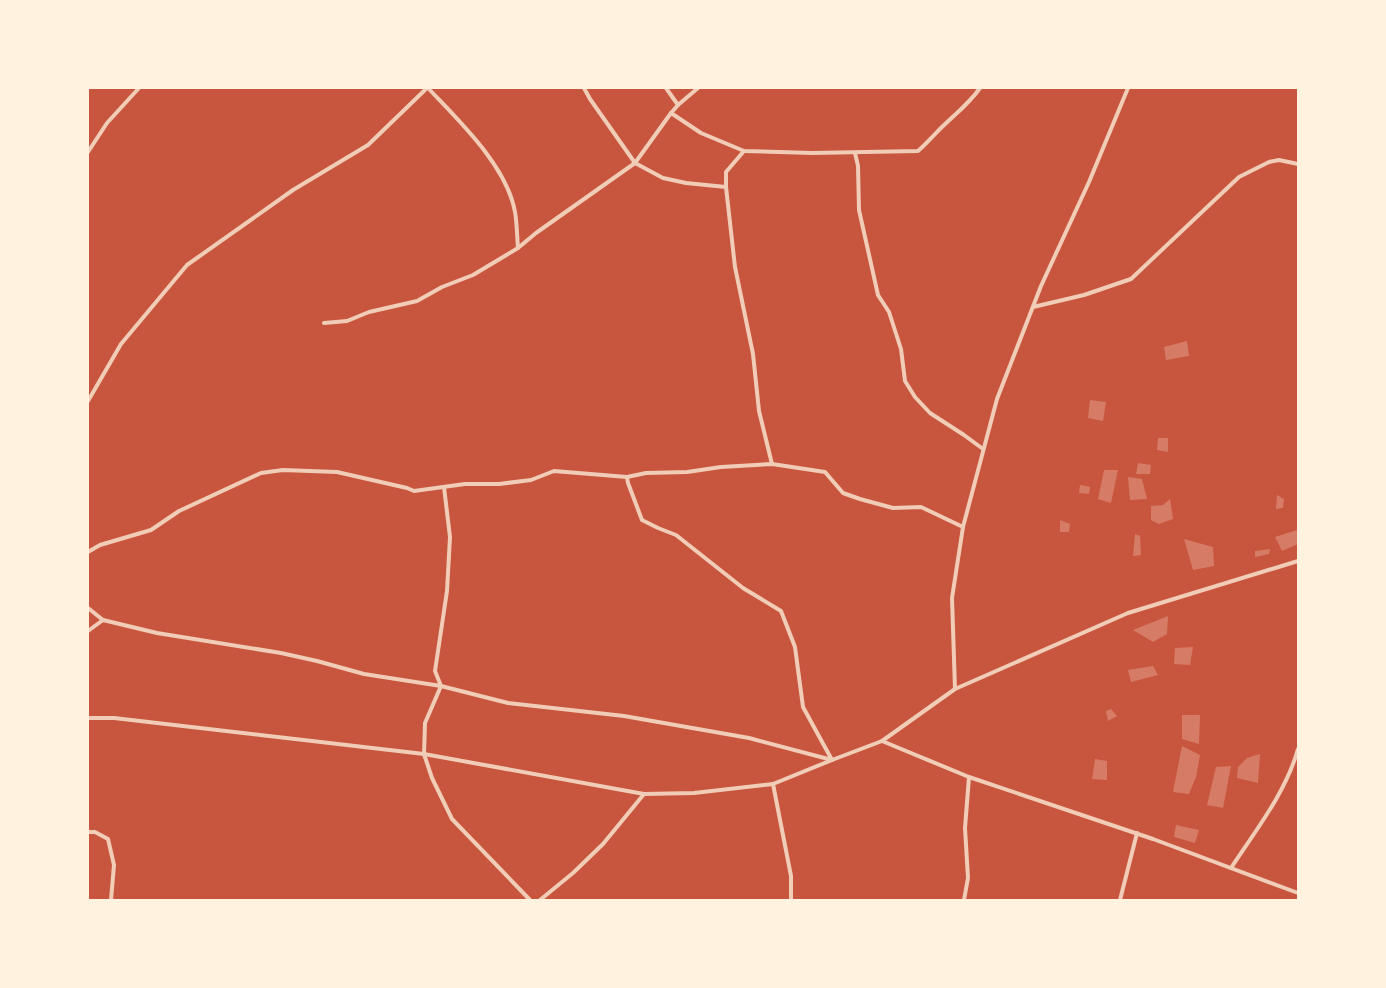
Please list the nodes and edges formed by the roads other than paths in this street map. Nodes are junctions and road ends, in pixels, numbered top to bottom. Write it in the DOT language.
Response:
graph roads {
  1 [pos="139,88"];
  2 [pos="428,88"];
  3 [pos="584,88"];
  4 [pos="666,88"];
  5 [pos="698,88"];
  6 [pos="980,88"];
  7 [pos="1128,88"];
  8 [pos="678,105"];
  9 [pos="671,113"];
  10 [pos="744,151"];
  11 [pos="88,152"];
  12 [pos="856,153"];
  13 [pos="635,162"];
  14 [pos="1298,164"];
  15 [pos="726,187"];
  16 [pos="518,248"];
  17 [pos="1033,307"];
  18 [pos="324,323"];
  19 [pos="88,401"];
  20 [pos="983,449"];
  21 [pos="772,464"];
  22 [pos="628,477"];
  23 [pos="444,487"];
  24 [pos="963,527"];
  25 [pos="88,552"];
  26 [pos="1298,561"];
  27 [pos="88,608"];
  28 [pos="103,620"];
  29 [pos="88,631"];
  30 [pos="441,686"];
  31 [pos="956,689"];
  32 [pos="88,718"];
  33 [pos="882,741"];
  34 [pos="1298,749"];
  35 [pos="424,754"];
  36 [pos="832,760"];
  37 [pos="1296,764"];
  38 [pos="969,777"];
  39 [pos="773,784"];
  40 [pos="644,794"];
  41 [pos="88,832"];
  42 [pos="1137,833"];
  43 [pos="1231,868"];
  44 [pos="1298,893"];
  45 [pos="112,900"];
  46 [pos="530,900"];
  47 [pos="540,900"];
  48 [pos="791,900"];
  49 [pos="964,900"];
  50 [pos="1120,900"];
  1 -- 11 [label="street"];
  2 -- 16 [label="street"];
  2 -- 19 [label="street"];
  3 -- 13 [label="street"];
  4 -- 8 [label="street"];
  5 -- 8 [label="street"];
  6 -- 12 [label="street"];
  7 -- 17 [label="street"];
  8 -- 9 [label="street"];
  9 -- 10 [label="street"];
  9 -- 13 [label="street"];
  10 -- 12 [label="street"];
  10 -- 15 [label="street"];
  12 -- 20 [label="street"];
  13 -- 15 [label="street"];
  13 -- 16 [label="street"];
  14 -- 17 [label="street"];
  15 -- 21 [label="street"];
  16 -- 18 [label="street"];
  17 -- 20 [label="street"];
  20 -- 24 [label="street"];
  21 -- 22 [label="street"];
  21 -- 24 [label="street"];
  22 -- 23 [label="street"];
  22 -- 36 [label="street"];
  23 -- 25 [label="street"];
  23 -- 30 [label="street"];
  24 -- 31 [label="street"];
  26 -- 31 [label="street"];
  27 -- 28 [label="street"];
  28 -- 29 [label="street"];
  28 -- 30 [label="street"];
  30 -- 35 [label="street"];
  30 -- 36 [label="street"];
  31 -- 33 [label="street"];
  32 -- 35 [label="street"];
  33 -- 36 [label="street"];
  33 -- 38 [label="street"];
  34 -- 37 [label="street"];
  35 -- 40 [label="street"];
  35 -- 46 [label="street"];
  36 -- 39 [label="street"];
  37 -- 43 [label="street"];
  38 -- 42 [label="street"];
  38 -- 49 [label="street"];
  39 -- 40 [label="street"];
  39 -- 48 [label="street"];
  40 -- 47 [label="street"];
  41 -- 45 [label="street"];
  42 -- 43 [label="street"];
  42 -- 50 [label="street"];
  43 -- 44 [label="street"];
}
